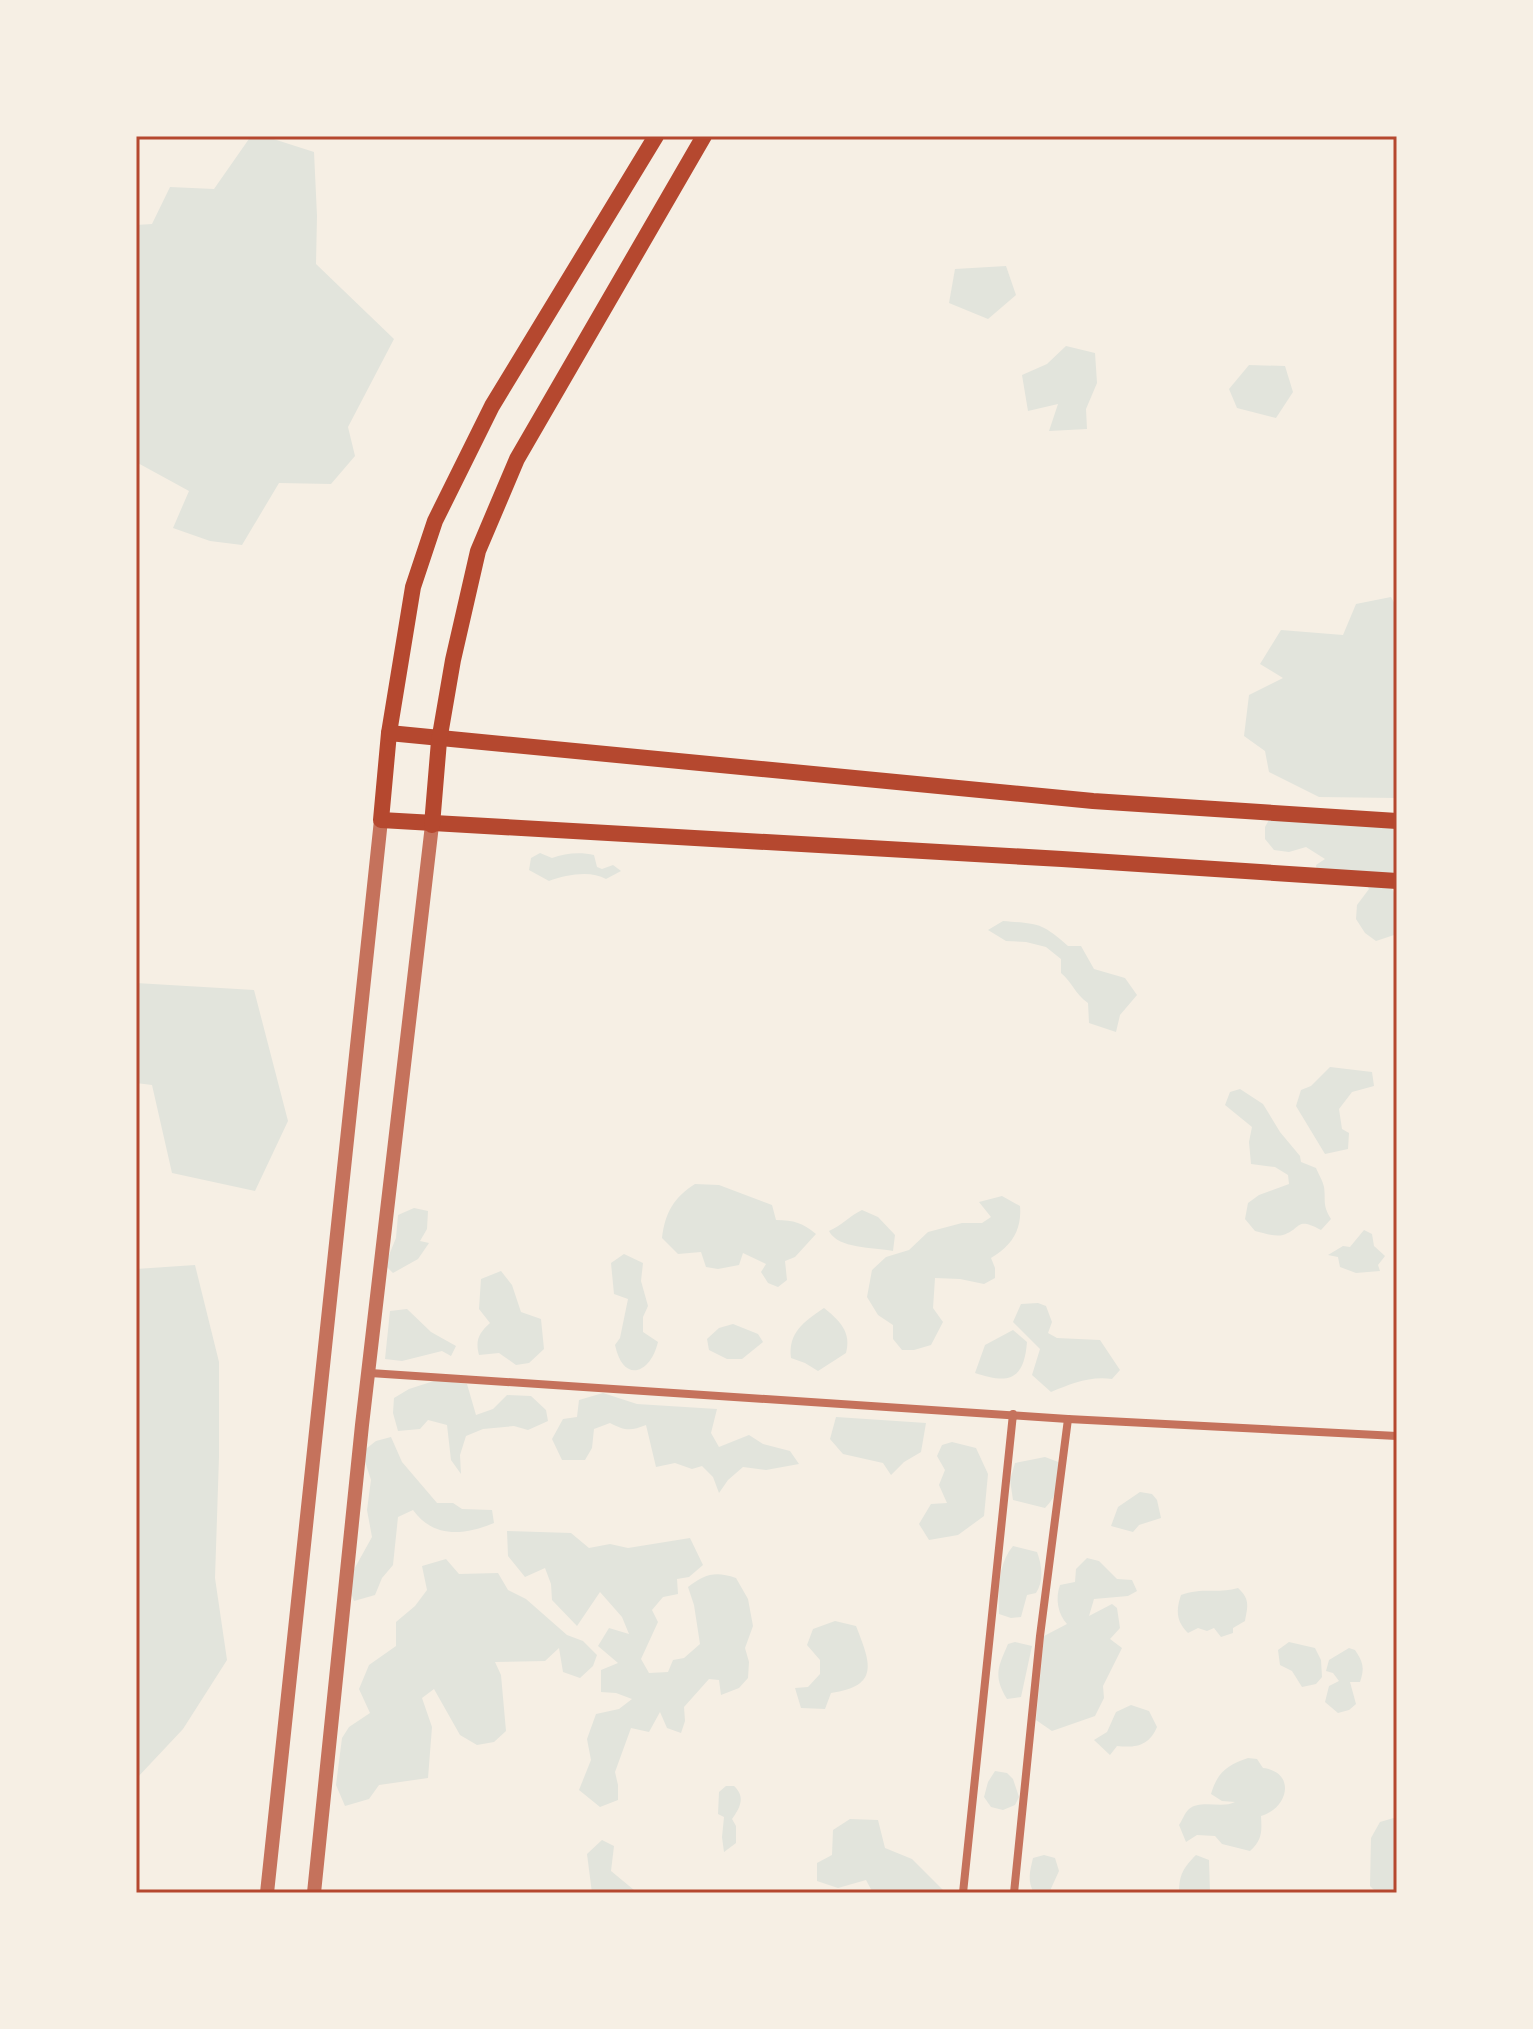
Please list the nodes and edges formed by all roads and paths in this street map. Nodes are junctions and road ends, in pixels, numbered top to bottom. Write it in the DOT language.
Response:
graph roads {
  1 [pos="656,136"];
  2 [pos="704,136"];
  3 [pos="389,733"];
  4 [pos="440,739"];
  5 [pos="381,820"];
  6 [pos="1397,821"];
  7 [pos="432,825"];
  8 [pos="1397,881"];
  9 [pos="370,1373"];
  10 [pos="1013,1414"];
  11 [pos="1068,1419"];
  12 [pos="1397,1436"];
  13 [pos="267,1893"];
  14 [pos="314,1893"];
  15 [pos="963,1893"];
  16 [pos="1014,1893"];
  1 -- 3 [label="main road"];
  2 -- 4 [label="main road"];
  3 -- 4 [label="main road"];
  3 -- 5 [label="main road"];
  4 -- 6 [label="main road"];
  4 -- 7 [label="main road"];
  5 -- 7 [label="main road"];
  5 -- 13 [label="street"];
  7 -- 8 [label="main road"];
  7 -- 9 [label="street"];
  9 -- 10 [label="street"];
  9 -- 14 [label="street"];
  10 -- 11 [label="street"];
  10 -- 15 [label="street"];
  11 -- 12 [label="street"];
  11 -- 16 [label="street"];
}
